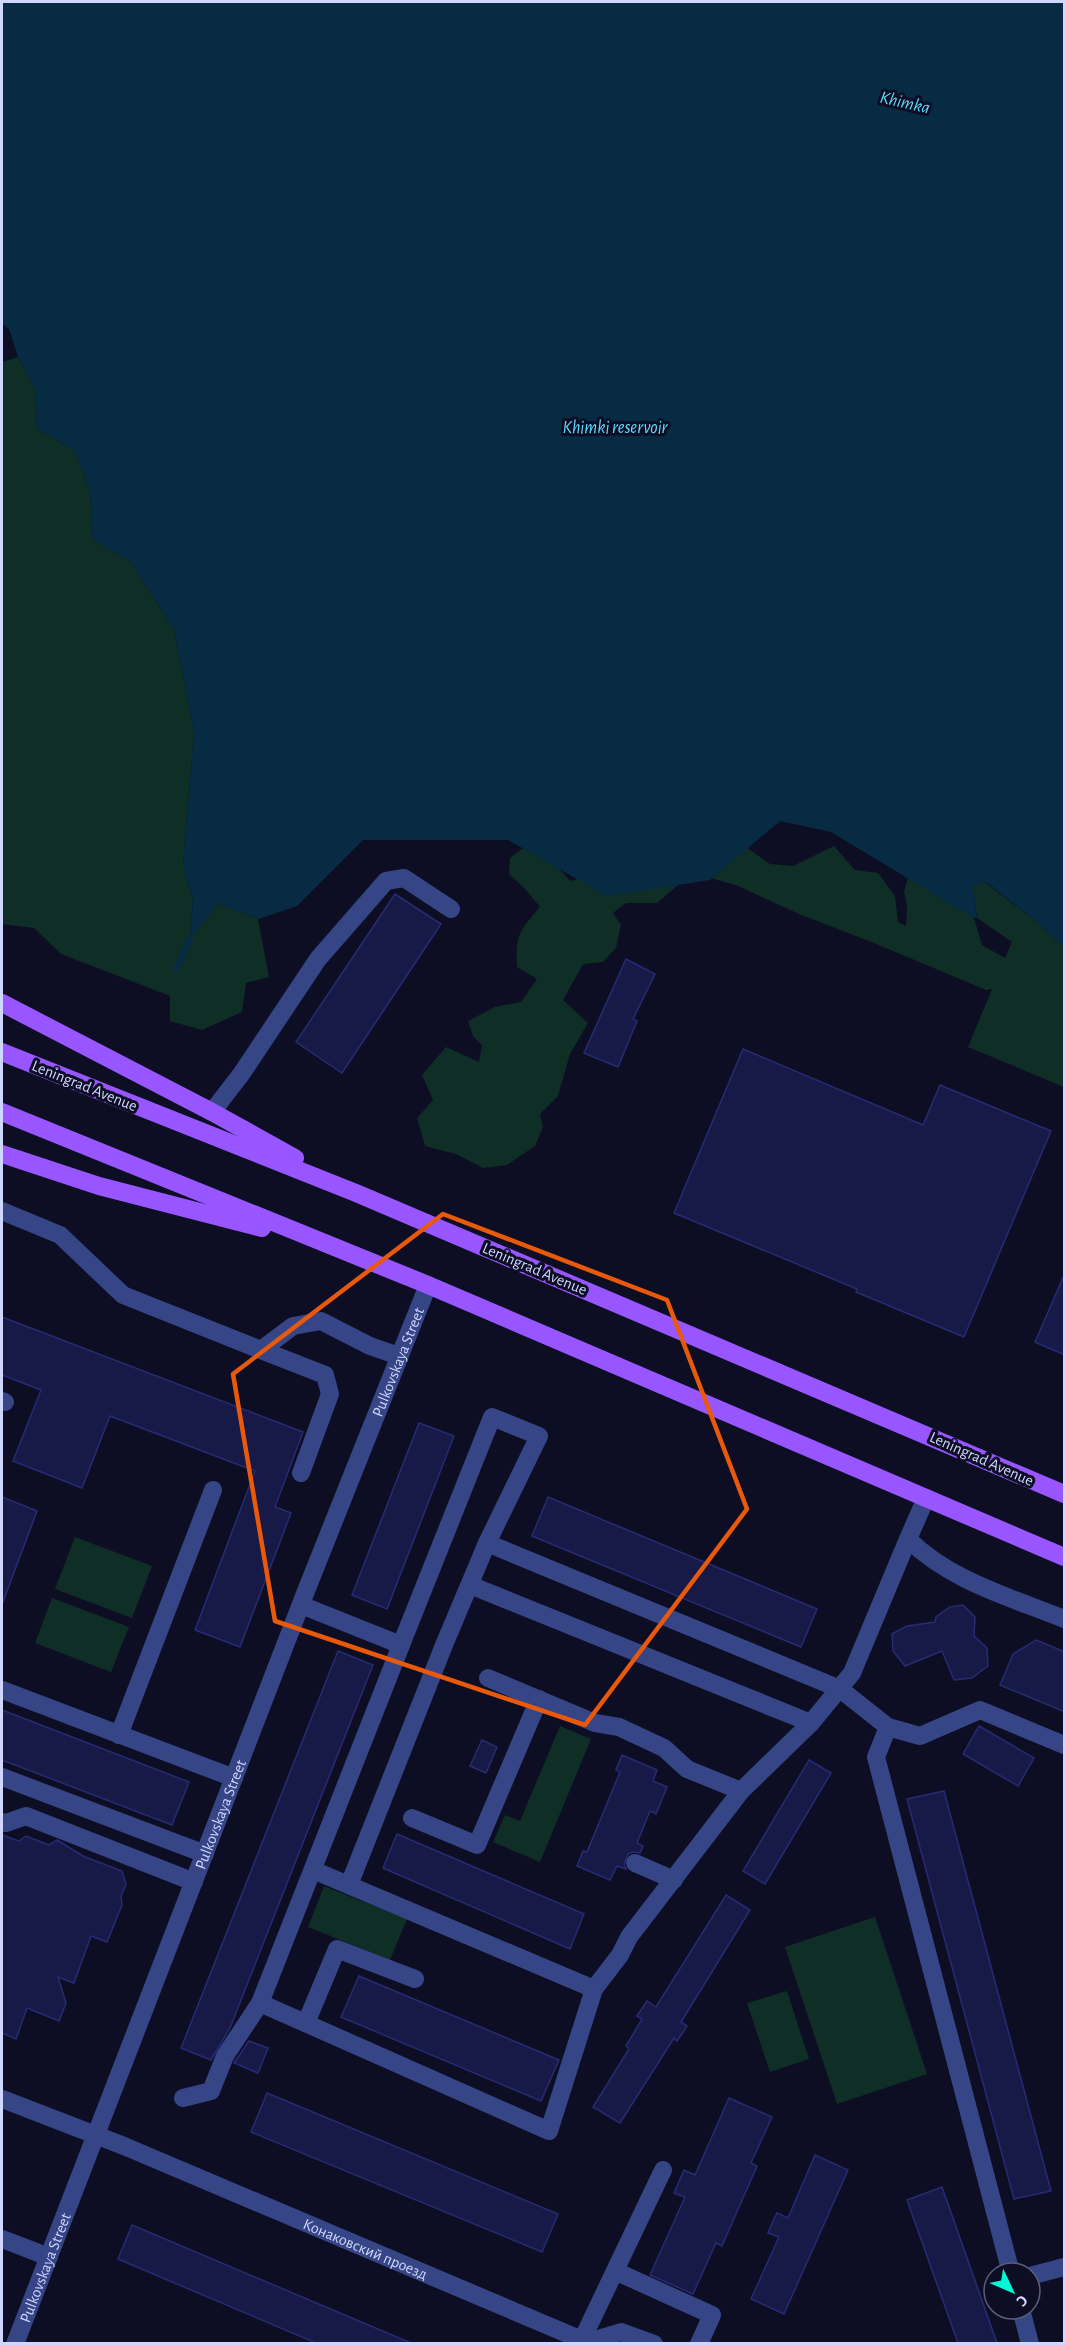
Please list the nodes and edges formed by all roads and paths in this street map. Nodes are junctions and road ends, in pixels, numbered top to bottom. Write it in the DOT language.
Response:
graph roads {
  1 [pos="451,909"];
  2 [pos="2,1004"];
  3 [pos="2,1052"];
  4 [pos="2,1112"];
  5 [pos="212,1112"];
  6 [pos="2,1154"];
  7 [pos="356,1193"];
  8 [pos="2,1211"];
  9 [pos="334,1246"];
  10 [pos="428,1285"];
  11 [pos="261,1350"];
  12 [pos="399,1356"];
  13 [pos="301,1473"];
  14 [pos="213,1490"];
  15 [pos="1065,1494"];
  16 [pos="926,1498"];
  17 [pos="908,1539"];
  18 [pos="487,1544"];
  19 [pos="1065,1557"];
  20 [pos="470,1585"];
  21 [pos="301,1605"];
  22 [pos="1065,1619"];
  23 [pos="401,1645"];
  24 [pos="488,1678"];
  25 [pos="840,1689"];
  26 [pos="2,1690"];
  27 [pos="539,1699"];
  28 [pos="811,1723"];
  29 [pos="888,1727"];
  30 [pos="119,1735"];
  31 [pos="1065,1745"];
  32 [pos="2,1777"];
  33 [pos="234,1778"];
  34 [pos="741,1791"];
  35 [pos="412,1818"];
  36 [pos="2,1822"];
  37 [pos="205,1854"];
  38 [pos="635,1863"];
  39 [pos="313,1870"];
  40 [pos="674,1880"];
  41 [pos="194,1882"];
  42 [pos="349,1886"];
  43 [pos="415,1979"];
  44 [pos="594,1989"];
  45 [pos="260,2003"];
  46 [pos="306,2023"];
  47 [pos="2,2098"];
  48 [pos="183,2098"];
  49 [pos="96,2135"];
  50 [pos="663,2170"];
  51 [pos="2,2239"];
  52 [pos="49,2257"];
  53 [pos="1008,2261"];
  54 [pos="1065,2267"];
  55 [pos="615,2271"];
  56 [pos="1042,2273"];
  57 [pos="1024,2321"];
  58 [pos="582,2342"];
  59 [pos="15,2343"];
  60 [pos="654,2343"];
  61 [pos="699,2343"];
  62 [pos="1030,2343"];
  1 -- 5 [label="street"];
  2 -- 5 [label="main road"];
  3 -- 7 [label="main road, Leningrad Avenue"];
  4 -- 9 [label="main road"];
  5 -- 7 [label="main road"];
  6 -- 9 [label="main road"];
  7 -- 15 [label="main road, Leningrad Avenue"];
  8 -- 11 [label="street"];
  9 -- 10 [label="main road"];
  10 -- 12 [label="street, Pulkovskaya Street"];
  10 -- 16 [label="main road"];
  11 -- 12 [label="street"];
  11 -- 13 [label="street"];
  12 -- 21 [label="street, Pulkovskaya Street"];
  14 -- 30 [label="street"];
  16 -- 17 [label="street"];
  16 -- 19 [label="main road"];
  17 -- 22 [label="street"];
  17 -- 25 [label="street"];
  18 -- 20 [label="street"];
  18 -- 23 [label="street"];
  18 -- 25 [label="street"];
  20 -- 28 [label="street"];
  20 -- 42 [label="street"];
  21 -- 23 [label="street"];
  21 -- 33 [label="street, Pulkovskaya Street"];
  23 -- 39 [label="street"];
  24 -- 27 [label="street"];
  25 -- 28 [label="street"];
  25 -- 29 [label="street"];
  26 -- 30 [label="street"];
  27 -- 34 [label="street"];
  27 -- 35 [label="street"];
  28 -- 34 [label="street"];
  29 -- 31 [label="street"];
  29 -- 53 [label="street"];
  30 -- 33 [label="street"];
  32 -- 37 [label="street"];
  33 -- 37 [label="street, Pulkovskaya Street"];
  34 -- 40 [label="street"];
  36 -- 41 [label="street"];
  37 -- 41 [label="street, Pulkovskaya Street"];
  38 -- 40 [label="street"];
  39 -- 42 [label="street"];
  39 -- 45 [label="street"];
  40 -- 44 [label="street"];
  41 -- 49 [label="street, Pulkovskaya Street"];
  42 -- 44 [label="street"];
  43 -- 46 [label="street"];
  44 -- 46 [label="street"];
  45 -- 46 [label="street"];
  45 -- 48 [label="street"];
  47 -- 49 [label="street, Конаковский проезд"];
  49 -- 52 [label="street, Pulkovskaya Street"];
  49 -- 58 [label="street, Конаковский проезд"];
  50 -- 55 [label="street"];
  51 -- 52 [label="street"];
  52 -- 59 [label="street, Pulkovskaya Street"];
  54 -- 56 [label="street"];
  55 -- 58 [label="street"];
  55 -- 61 [label="street"];
  57 -- 62 [label="street"];
  58 -- 60 [label="street"];
}
